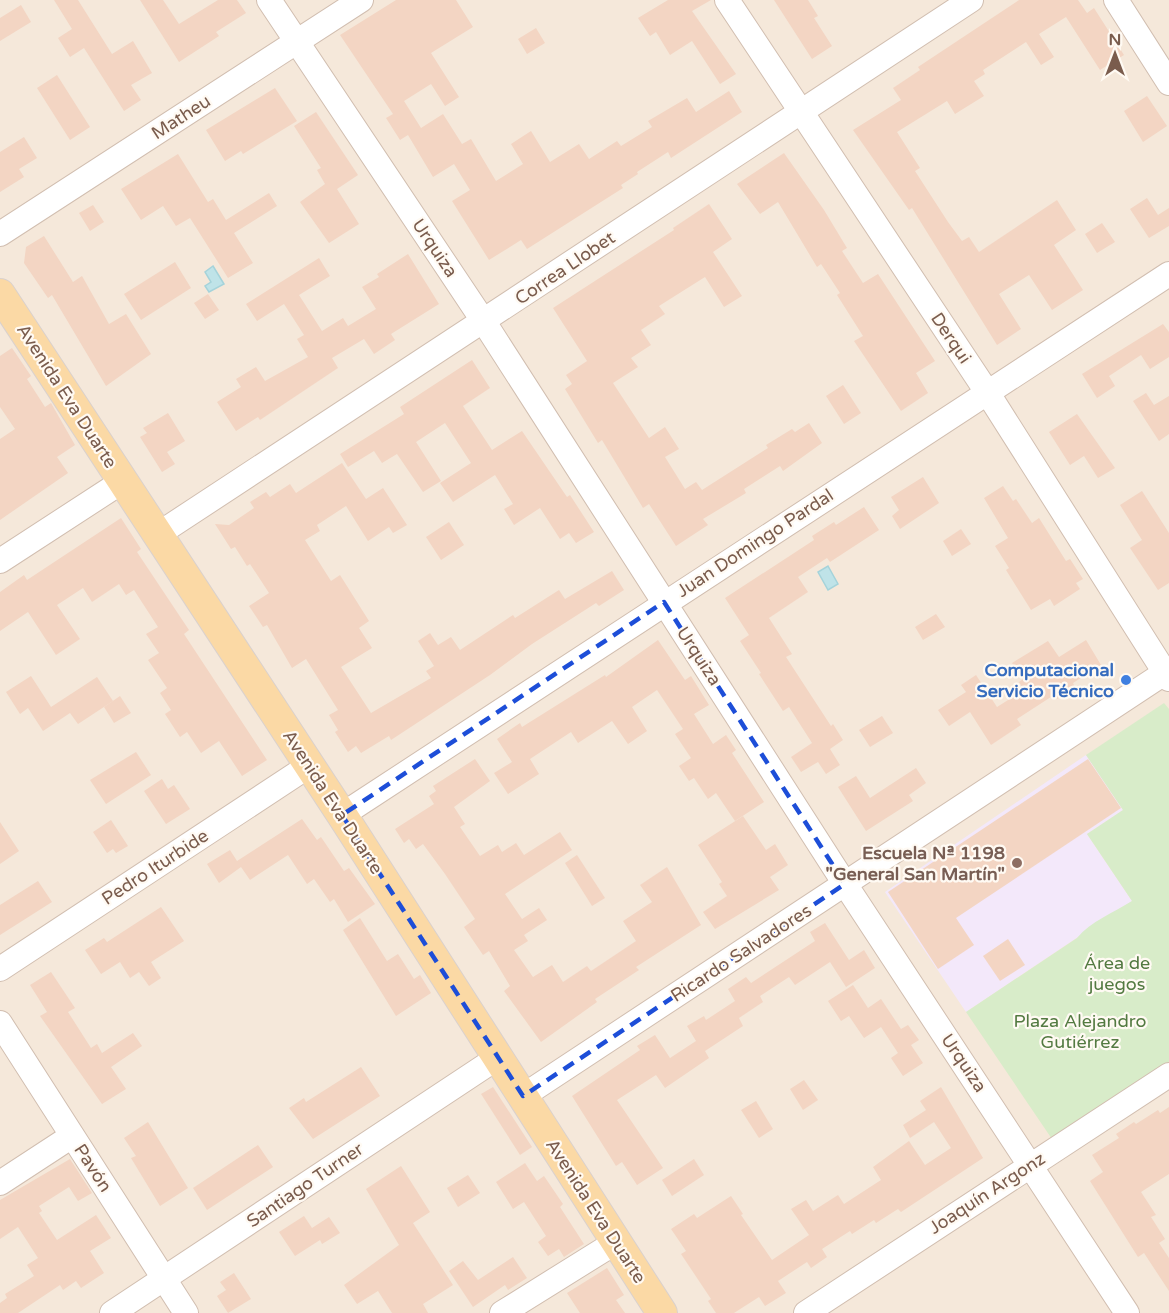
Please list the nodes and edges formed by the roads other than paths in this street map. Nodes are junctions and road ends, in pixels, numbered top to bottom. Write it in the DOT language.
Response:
graph roads {
  1 [pos="269,0"];
  2 [pos="361,0"];
  3 [pos="727,0"];
  4 [pos="971,0"];
  5 [pos="1116,0"];
  6 [pos="297,42"];
  7 [pos="1169,82"];
  8 [pos="801,112"];
  9 [pos="0,234"];
  10 [pos="1169,274"];
  11 [pos="0,294"];
  12 [pos="484,322"];
  13 [pos="987,392"];
  14 [pos="123,481"];
  15 [pos="157,535"];
  16 [pos="0,561"];
  17 [pos="664,602"];
  18 [pos="1168,674"];
  19 [pos="310,765"];
  20 [pos="342,815"];
  21 [pos="845,884"];
  22 [pos="0,969"];
  23 [pos="0,1023"];
  24 [pos="497,1058"];
  25 [pos="1169,1075"];
  26 [pos="523,1096"];
  27 [pos="72,1136"];
  28 [pos="1031,1164"];
  29 [pos="0,1183"];
  30 [pos="616,1242"];
  31 [pos="164,1279"];
  32 [pos="112,1313"];
  33 [pos="186,1313"];
  34 [pos="502,1313"];
  35 [pos="662,1313"];
  36 [pos="806,1313"];
  37 [pos="1127,1313"];
  1 -- 6 [label="street, Urquiza"];
  2 -- 6 [label="street, Matheu"];
  3 -- 8 [label="street, Derqui"];
  4 -- 8 [label="street, Correa Llobet"];
  5 -- 7 [label="street"];
  6 -- 9 [label="street, Matheu"];
  6 -- 12 [label="street, Urquiza"];
  8 -- 12 [label="street, Correa Llobet"];
  8 -- 13 [label="street, Derqui"];
  10 -- 13 [label="street, Juan Domingo Pardal"];
  11 -- 14 [label="main road, Avenida Eva Duarte"];
  12 -- 15 [label="street, Correa Llobet"];
  12 -- 17 [label="street, Urquiza"];
  13 -- 17 [label="street, Juan Domingo Pardal"];
  13 -- 18 [label="street, Derqui"];
  14 -- 15 [label="main road, Avenida Eva Duarte"];
  14 -- 16 [label="street"];
  15 -- 19 [label="main road, Avenida Eva Duarte"];
  17 -- 20 [label="street, Juan Domingo Pardal"];
  17 -- 21 [label="street, Urquiza"];
  18 -- 21 [label="street, Ricardo Salvadores"];
  19 -- 20 [label="main road, Avenida Eva Duarte"];
  19 -- 22 [label="street, Pedro Iturbide"];
  20 -- 24 [label="main road, Avenida Eva Duarte"];
  21 -- 26 [label="street, Ricardo Salvadores"];
  21 -- 28 [label="street, Urquiza"];
  23 -- 27 [label="street, Pavón"];
  24 -- 26 [label="main road, Avenida Eva Duarte"];
  24 -- 31 [label="street, Santiago Turner"];
  25 -- 28 [label="street, Joaquín Argonz"];
  26 -- 30 [label="main road, Avenida Eva Duarte"];
  27 -- 29 [label="street"];
  27 -- 31 [label="street, Pavón"];
  28 -- 36 [label="street, Joaquín Argonz"];
  28 -- 37 [label="street, Urquiza"];
  30 -- 34 [label="street"];
  30 -- 35 [label="main road, Avenida Eva Duarte"];
  31 -- 32 [label="street, Santiago Turner"];
  31 -- 33 [label="street, Pavón"];
}
